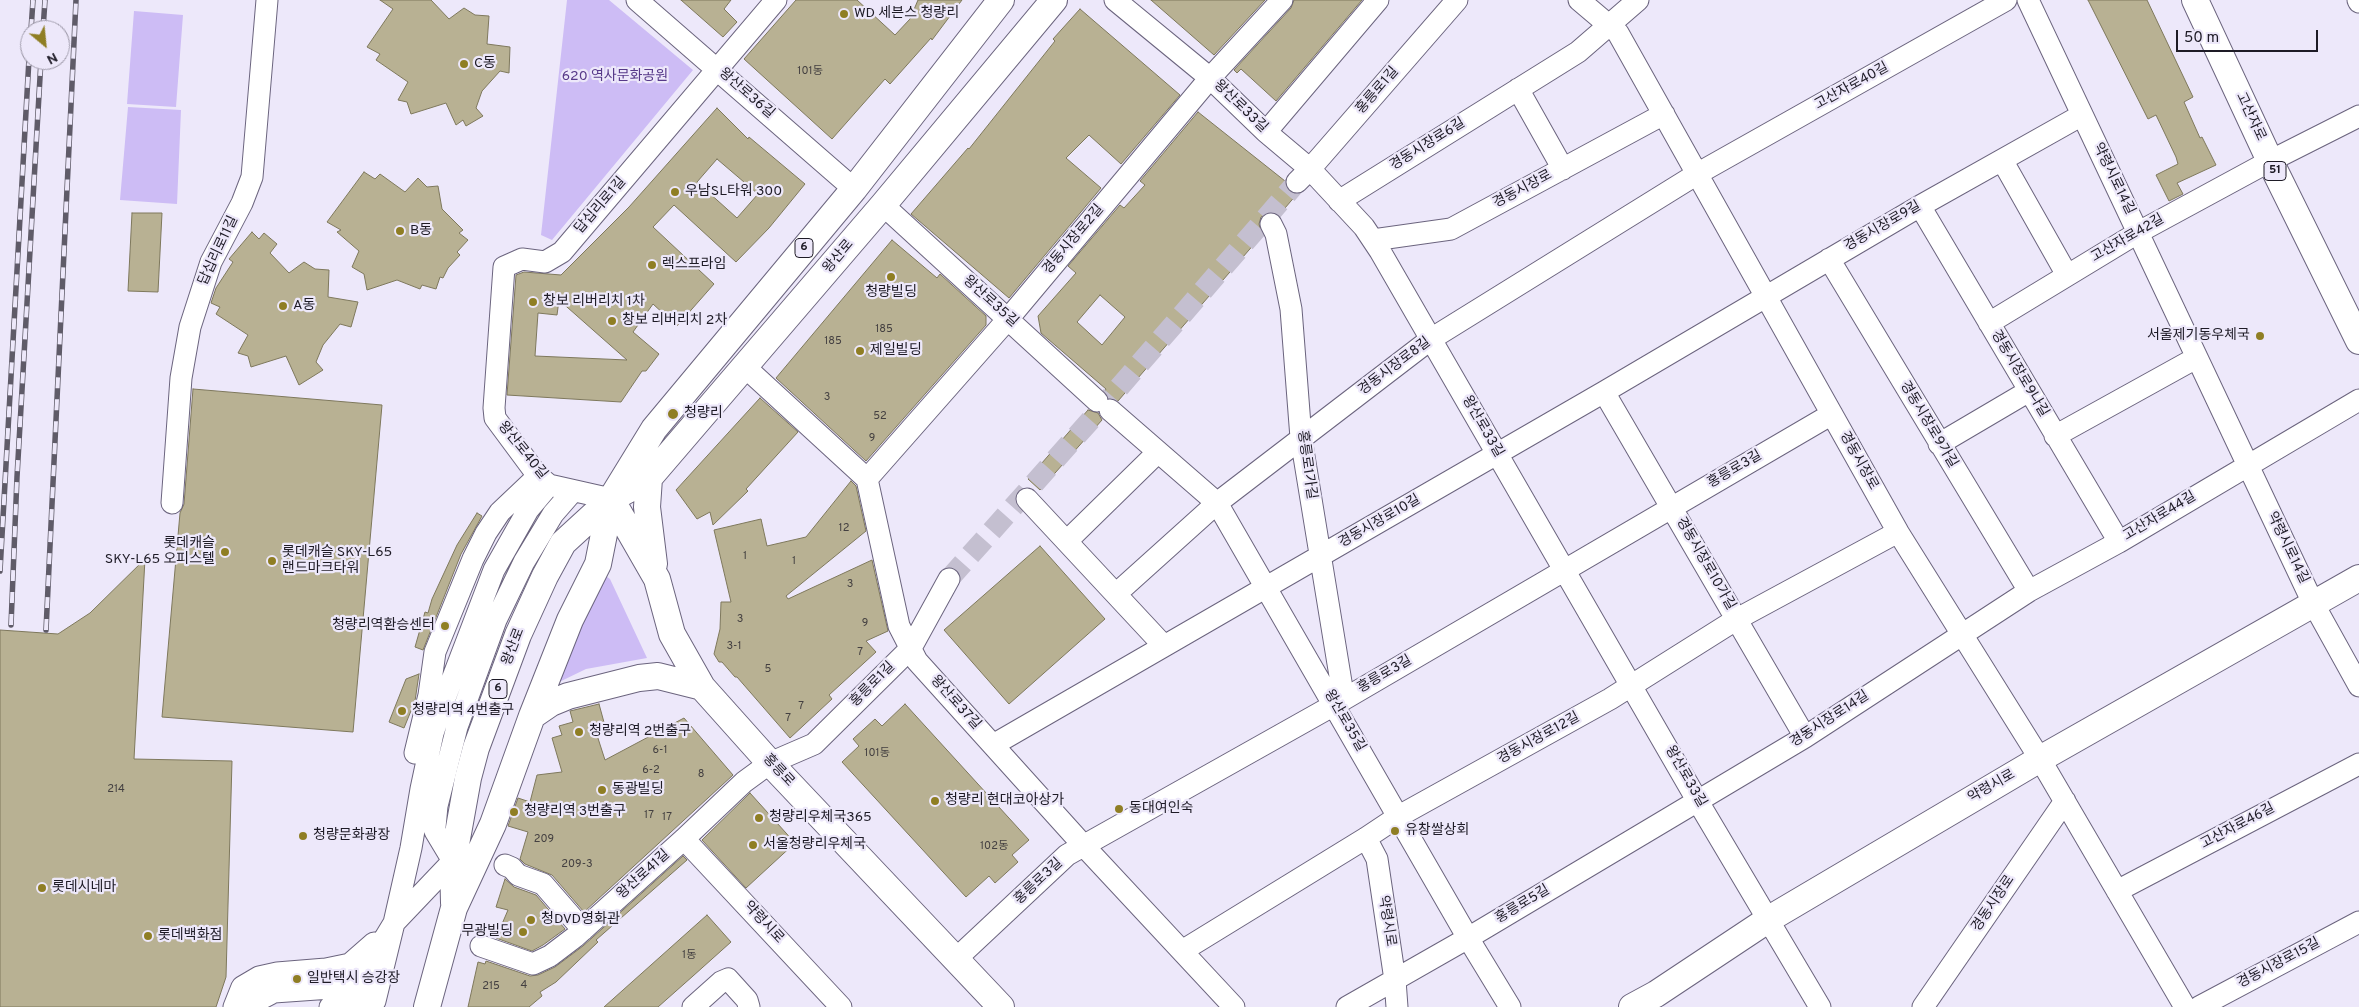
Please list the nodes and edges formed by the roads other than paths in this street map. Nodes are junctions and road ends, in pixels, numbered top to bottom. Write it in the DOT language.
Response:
graph roads {
  1 [pos="267,0"];
  2 [pos="637,0"];
  3 [pos="776,0"];
  4 [pos="1001,0"];
  5 [pos="1054,0"];
  6 [pos="1115,0"];
  7 [pos="1282,0"];
  8 [pos="1378,0"];
  9 [pos="1458,0"];
  10 [pos="1579,0"];
  11 [pos="1638,0"];
  12 [pos="2006,0"];
  13 [pos="2028,0"];
  14 [pos="2195,0"];
  15 [pos="1610,26"];
  16 [pos="718,70"];
  17 [pos="1210,78"];
  18 [pos="1518,89"];
  19 [pos="1664,114"];
  20 [pos="2082,115"];
  21 [pos="2359,116"];
  22 [pos="1266,132"];
  23 [pos="2002,160"];
  24 [pos="2270,161"];
  25 [pos="1563,168"];
  26 [pos="1698,174"];
  27 [pos="1304,176"];
  28 [pos="854,189"];
  29 [pos="1339,201"];
  30 [pos="883,205"];
  31 [pos="1920,206"];
  32 [pos="1271,224"];
  33 [pos="2139,232"];
  34 [pos="1372,240"];
  35 [pos="1829,259"];
  36 [pos="2068,275"];
  37 [pos="1766,297"];
  38 [pos="1008,318"];
  39 [pos="1989,323"];
  40 [pos="1431,338"];
  41 [pos="2359,341"];
  42 [pos="2196,358"];
  43 [pos="745,367"];
  44 [pos="2029,391"];
  45 [pos="1604,392"];
  46 [pos="2359,400"];
  47 [pos="494,414"];
  48 [pos="1832,414"];
  49 [pos="2056,436"];
  50 [pos="1301,438"];
  51 [pos="1939,444"];
  52 [pos="1158,452"];
  53 [pos="1498,453"];
  54 [pos="2247,466"];
  55 [pos="648,478"];
  56 [pos="867,479"];
  57 [pos="544,481"];
  58 [pos="573,491"];
  59 [pos="610,499"];
  60 [pos="1027,499"];
  61 [pos="172,503"];
  62 [pos="1217,503"];
  63 [pos="1671,507"];
  64 [pos="1898,532"];
  65 [pos="1067,541"];
  66 [pos="2119,542"];
  67 [pos="1319,557"];
  68 [pos="1565,569"];
  69 [pos="2359,578"];
  70 [pos="657,579"];
  71 [pos="948,580"];
  72 [pos="1266,588"];
  73 [pos="2029,591"];
  74 [pos="1117,593"];
  75 [pos="2313,603"];
  76 [pos="1737,619"];
  77 [pos="1960,634"];
  78 [pos="1164,646"];
  79 [pos="911,648"];
  80 [pos="1632,684"];
  81 [pos="2359,686"];
  82 [pos="702,687"];
  83 [pos="1334,704"];
  84 [pos="532,716"];
  85 [pos="1805,737"];
  86 [pos="993,745"];
  87 [pos="2040,759"];
  88 [pos="770,763"];
  89 [pos="2359,764"];
  90 [pos="421,789"];
  91 [pos="1697,800"];
  92 [pos="2065,801"];
  93 [pos="1399,816"];
  94 [pos="435,831"];
  95 [pos="1366,838"];
  96 [pos="684,839"];
  97 [pos="1083,845"];
  98 [pos="453,861"];
  99 [pos="505,865"];
  100 [pos="2117,891"];
  101 [pos="454,908"];
  102 [pos="1769,919"];
  103 [pos="2359,922"];
  104 [pos="394,923"];
  105 [pos="583,930"];
  106 [pos="1468,938"];
  107 [pos="481,946"];
  108 [pos="1182,951"];
  109 [pos="957,958"];
  110 [pos="383,971"];
  111 [pos="1395,980"];
  112 [pos="244,997"];
  113 [pos="234,1007"];
  114 [pos="330,1007"];
  115 [pos="370,1007"];
  116 [pos="426,1007"];
  117 [pos="693,1007"];
  118 [pos="749,1007"];
  119 [pos="841,1007"];
  120 [pos="1001,1007"];
  121 [pos="1234,1007"];
  122 [pos="1347,1007"];
  123 [pos="1397,1007"];
  124 [pos="1510,1007"];
  125 [pos="1632,1007"];
  126 [pos="1820,1007"];
  127 [pos="1923,1007"];
  128 [pos="2185,1007"];
  129 [pos="2199,1007"];
  1 -- 61 [label="street, 답십리로11길"];
  2 -- 16 [label="street, 왕산로36길"];
  3 -- 16 [label="street, 답십리로1길"];
  4 -- 28 [label="main road, 왕산로 / 6"];
  5 -- 30 [label="main road, 왕산로 / 6"];
  6 -- 17 [label="street, 왕산로33길"];
  7 -- 17 [label="street, 경동시장로2길"];
  8 -- 22 [label="street"];
  9 -- 27 [label="street, 홍릉로1길"];
  10 -- 15 [label="street, 경동시장로"];
  11 -- 15 [label="street, 경동시장로6길"];
  12 -- 26 [label="street, 고산자로40길"];
  13 -- 20 [label="street, 약령시로14길"];
  14 -- 24 [label="main road, 고산자로 / 51"];
  15 -- 18 [label="street, 경동시장로6길"];
  15 -- 19 [label="street, 경동시장로"];
  16 -- 28 [label="street, 왕산로36길"];
  16 -- 47 [label="street, 답십리로1길"];
  17 -- 22 [label="street, 왕산로33길"];
  17 -- 38 [label="street, 경동시장로2길"];
  18 -- 25 [label="street"];
  18 -- 29 [label="street, 경동시장로6길"];
  19 -- 25 [label="street, 경동시장로"];
  19 -- 26 [label="street, 경동시장로"];
  20 -- 23 [label="street, 경동시장로9길"];
  20 -- 33 [label="street, 약령시로14길"];
  21 -- 24 [label="street, 고산자로42길"];
  22 -- 27 [label="street, 왕산로33길"];
  23 -- 31 [label="street, 경동시장로9길"];
  23 -- 36 [label="street"];
  24 -- 33 [label="street, 고산자로42길"];
  24 -- 41 [label="main road, 고산자로 / 51"];
  25 -- 34 [label="street, 경동시장로"];
  26 -- 37 [label="street, 경동시장로"];
  26 -- 40 [label="street, 경동시장로8길"];
  27 -- 29 [label="street, 왕산로33길"];
  28 -- 59 [label="main road, 왕산로 / 6"];
  29 -- 34 [label="street, 왕산로33길"];
  30 -- 38 [label="street, 왕산로35길"];
  30 -- 43 [label="main road, 왕산로 / 6"];
  31 -- 35 [label="street, 경동시장로9길"];
  31 -- 39 [label="street, 경동시장로9나길"];
  32 -- 50 [label="street, 홍릉로1가길"];
  33 -- 36 [label="street, 고산자로42길"];
  33 -- 42 [label="street, 약령시로14길"];
  34 -- 40 [label="street, 왕산로33길"];
  35 -- 37 [label="street, 경동시장로9길"];
  35 -- 51 [label="street, 경동시장로9가길"];
  36 -- 39 [label="street, 고산자로42길"];
  37 -- 45 [label="street, 경동시장로10길"];
  37 -- 48 [label="street, 경동시장로"];
  38 -- 52 [label="street, 왕산로35길"];
  38 -- 56 [label="street, 경동시장로2길"];
  39 -- 44 [label="street, 경동시장로9나길"];
  40 -- 50 [label="street, 경동시장로8길"];
  40 -- 53 [label="street, 왕산로33길"];
  42 -- 49 [label="street"];
  42 -- 54 [label="street, 약령시로14길"];
  43 -- 55 [label="main road, 왕산로 / 6"];
  43 -- 56 [label="street"];
  44 -- 49 [label="street, 경동시장로9나길"];
  44 -- 51 [label="street"];
  45 -- 53 [label="street, 경동시장로10길"];
  45 -- 63 [label="street, 경동시장로10가길"];
  46 -- 54 [label="street, 고산자로44길"];
  47 -- 57 [label="street, 왕산로40길"];
  48 -- 63 [label="street, 홍릉로3길"];
  48 -- 64 [label="street, 경동시장로"];
  49 -- 66 [label="street, 경동시장로9나길"];
  50 -- 62 [label="street, 경동시장로8길"];
  50 -- 67 [label="street, 홍릉로1가길"];
  51 -- 73 [label="street, 경동시장로9가길"];
  52 -- 62 [label="street, 왕산로35길"];
  52 -- 65 [label="street"];
  53 -- 67 [label="street, 경동시장로10길"];
  53 -- 68 [label="street, 왕산로33길"];
  54 -- 66 [label="street, 고산자로44길"];
  54 -- 75 [label="street, 약령시로14길"];
  55 -- 59 [label="main road, 왕산로 / 6"];
  55 -- 70 [label="main road"];
  56 -- 79 [label="street, 왕산로37길"];
  57 -- 58 [label="street, 왕산로40길"];
  57 -- 90 [label="street"];
  58 -- 59 [label="street, 왕산로40길"];
  58 -- 94 [label="street"];
  59 -- 70 [label="main road, 홍릉로"];
  59 -- 84 [label="main road, 왕산로 / 6"];
  59 -- 98 [label="main road, 왕산로 / 6"];
  60 -- 65 [label="street"];
  62 -- 72 [label="street, 왕산로35길"];
  62 -- 74 [label="street, 경동시장로8길"];
  63 -- 68 [label="street, 홍릉로3길"];
  63 -- 76 [label="street, 경동시장로10가길"];
  64 -- 76 [label="street, 경동시장로12길"];
  64 -- 77 [label="street, 경동시장로"];
  65 -- 74 [label="street"];
  66 -- 73 [label="street, 고산자로44길"];
  67 -- 72 [label="street, 경동시장로10길"];
  67 -- 83 [label="street, 홍릉로1가길"];
  68 -- 80 [label="street, 왕산로33길"];
  68 -- 83 [label="street, 홍릉로3길"];
  69 -- 75 [label="main road, 약령시로"];
  70 -- 82 [label="main road, 홍릉로"];
  71 -- 79 [label="street, 홍릉로1길"];
  72 -- 78 [label="street, 경동시장로10길"];
  72 -- 83 [label="street, 왕산로35길"];
  73 -- 77 [label="street, 고산자로44길"];
  74 -- 78 [label="street"];
  75 -- 81 [label="street, 약령시로14길"];
  75 -- 87 [label="main road, 약령시로"];
  76 -- 80 [label="street, 경동시장로12길"];
  76 -- 85 [label="street, 경동시장로10가길"];
  77 -- 85 [label="street, 경동시장로14길"];
  77 -- 87 [label="street, 경동시장로"];
  78 -- 86 [label="street, 경동시장로10길"];
  79 -- 86 [label="street, 왕산로37길"];
  79 -- 88 [label="street, 홍릉로1길"];
  80 -- 91 [label="street, 왕산로33길"];
  80 -- 93 [label="street, 경동시장로12길"];
  82 -- 84 [label="main road"];
  82 -- 88 [label="main road, 홍릉로"];
  83 -- 93 [label="street, 왕산로35길"];
  83 -- 97 [label="street, 홍릉로3길"];
  84 -- 101 [label="main road, 왕산로 / 6"];
  85 -- 91 [label="street, 경동시장로14길"];
  86 -- 97 [label="street, 왕산로37길"];
  87 -- 92 [label="street, 경동시장로"];
  87 -- 102 [label="main road, 약령시로"];
  88 -- 96 [label="street, 왕산로41길"];
  88 -- 109 [label="main road, 홍릉로"];
  89 -- 100 [label="street, 고산자로46길"];
  90 -- 94 [label="street"];
  90 -- 104 [label="street"];
  91 -- 102 [label="street, 왕산로33길"];
  91 -- 106 [label="street, 홍릉로5길"];
  92 -- 100 [label="street, 경동시장로"];
  92 -- 127 [label="street, 경동시장로"];
  93 -- 95 [label="street, 경동시장로12길"];
  93 -- 106 [label="street, 왕산로35길"];
  94 -- 98 [label="street"];
  95 -- 108 [label="street, 경동시장로12길"];
  95 -- 111 [label="street, 약령시로"];
  96 -- 105 [label="street, 왕산로41길"];
  96 -- 119 [label="street, 약령시로"];
  97 -- 108 [label="street, 왕산로37길"];
  97 -- 109 [label="street, 홍릉로3길"];
  98 -- 101 [label="main road, 왕산로 / 6"];
  98 -- 104 [label="street"];
  99 -- 105 [label="street"];
  100 -- 128 [label="street, 경동시장로"];
  101 -- 116 [label="main road, 왕산로 / 6"];
  102 -- 125 [label="main road, 약령시로"];
  102 -- 126 [label="street, 왕산로33길"];
  103 -- 129 [label="street, 경동시장로15길"];
  104 -- 110 [label="street"];
  104 -- 112 [label="street"];
  104 -- 112 [label="street"];
  105 -- 107 [label="street, 왕산로41길"];
  106 -- 111 [label="street, 홍릉로5길"];
  106 -- 124 [label="street, 왕산로35길"];
  108 -- 121 [label="street, 왕산로37길"];
  109 -- 120 [label="main road, 홍릉로"];
  110 -- 114 [label="street"];
  110 -- 115 [label="street"];
  111 -- 122 [label="street, 홍릉로5길"];
  111 -- 123 [label="street, 약령시로"];
  112 -- 113 [label="street"];
  117 -- 118 [label="street"];
}
